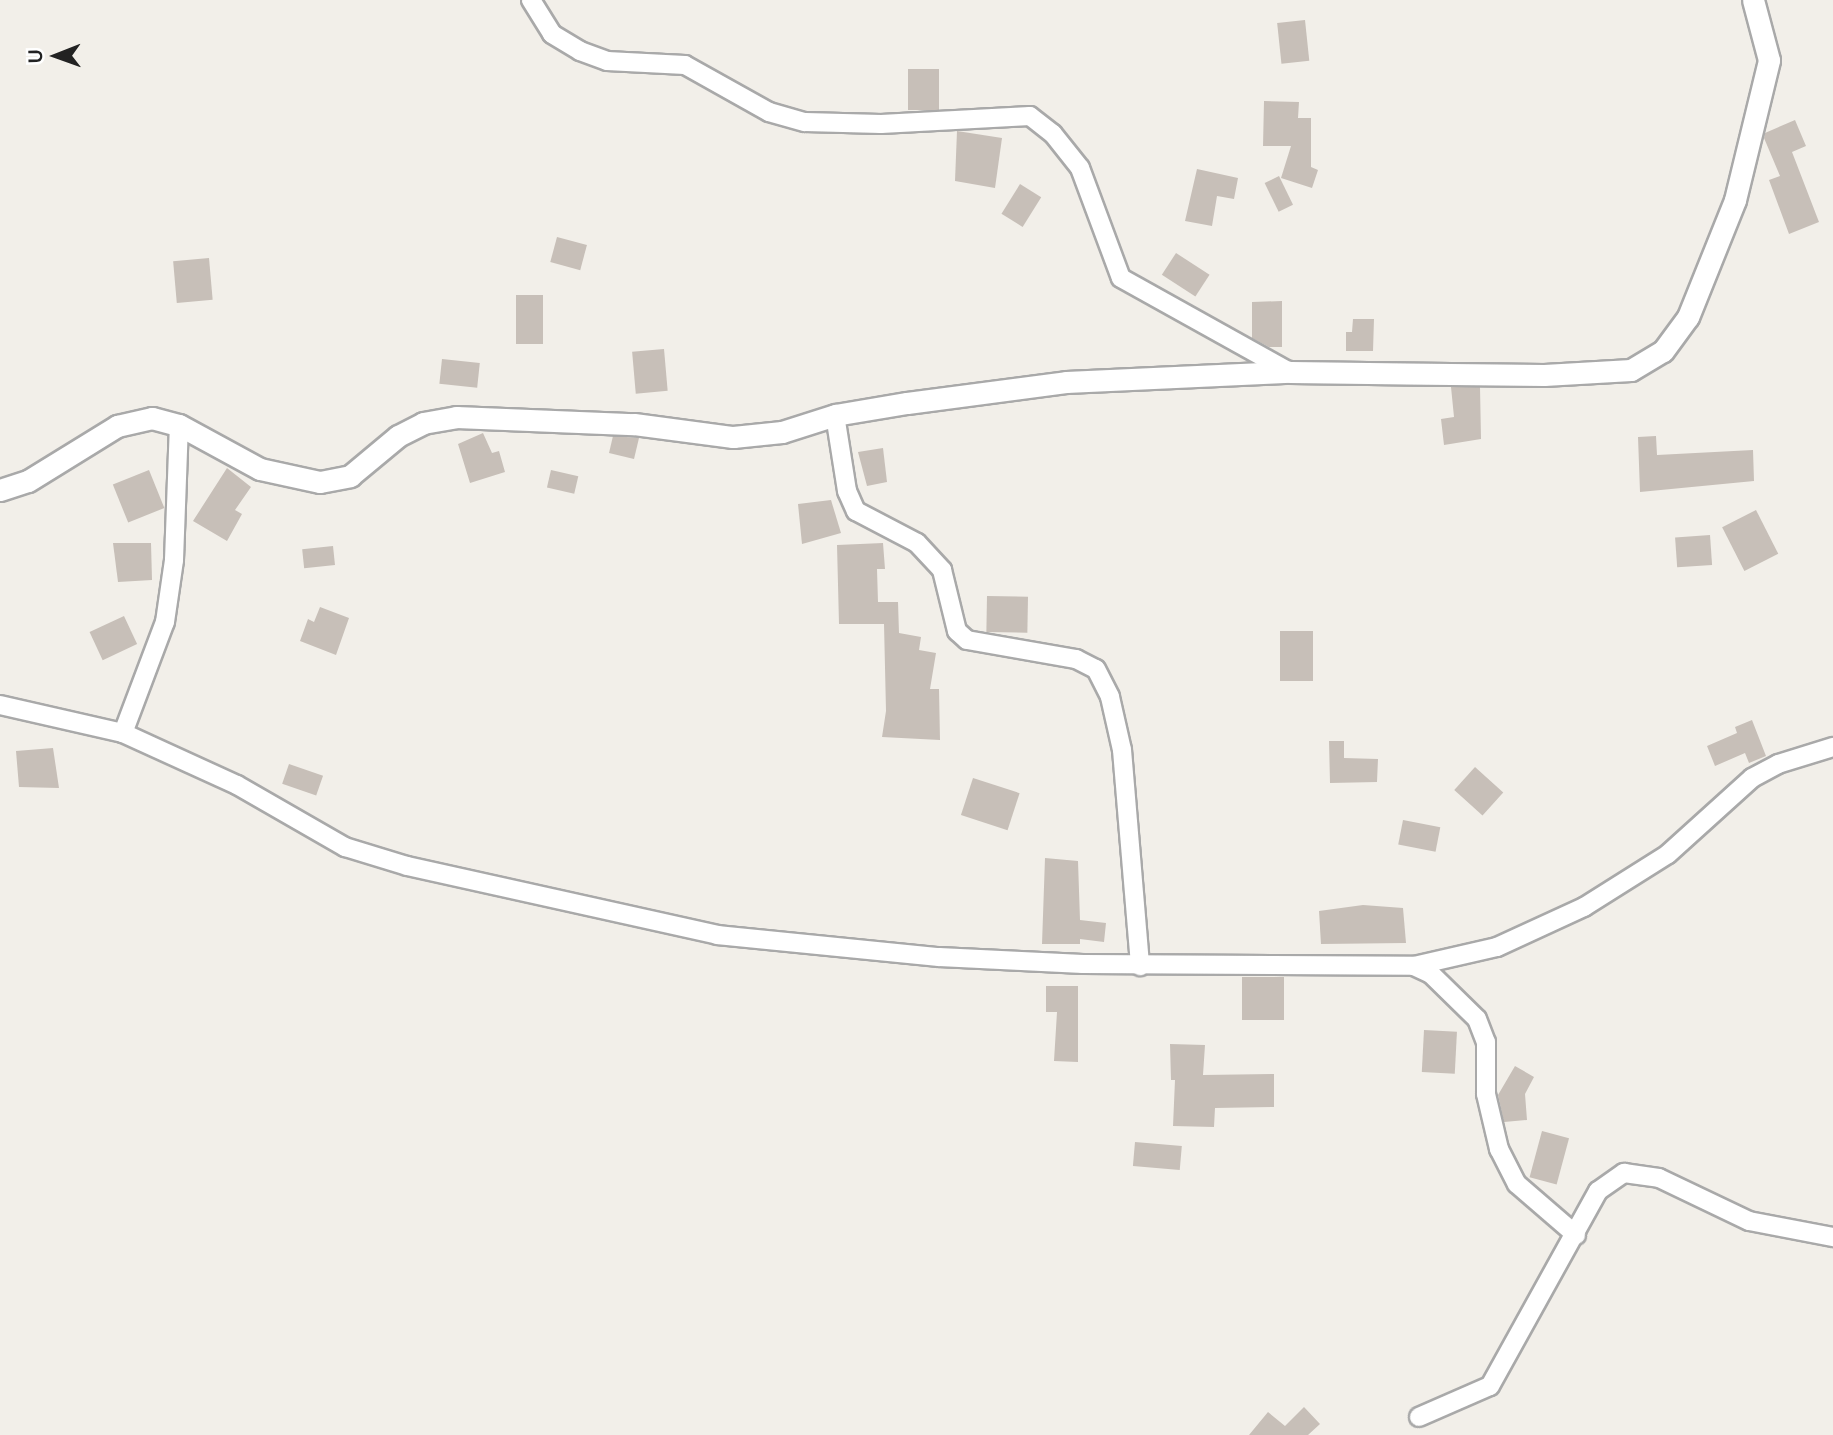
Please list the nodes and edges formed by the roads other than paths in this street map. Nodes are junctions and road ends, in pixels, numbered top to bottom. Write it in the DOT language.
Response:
graph roads {
  1 [pos="531,0"];
  2 [pos="1753,0"];
  3 [pos="1290,373"];
  4 [pos="835,415"];
  5 [pos="178,425"];
  6 [pos="0,490"];
  7 [pos="0,705"];
  8 [pos="122,733"];
  9 [pos="1833,747"];
  10 [pos="1140,966"];
  11 [pos="1414,966"];
  12 [pos="1576,1235"];
  13 [pos="1833,1237"];
  14 [pos="1419,1417"];
  1 -- 3 [label="street"];
  2 -- 3 [label="street"];
  3 -- 4 [label="street"];
  4 -- 5 [label="street"];
  4 -- 10 [label="street"];
  5 -- 6 [label="street"];
  5 -- 8 [label="street"];
  7 -- 8 [label="street"];
  8 -- 10 [label="street"];
  9 -- 11 [label="street"];
  10 -- 11 [label="street"];
  11 -- 12 [label="street"];
  12 -- 13 [label="street"];
  12 -- 14 [label="street"];
}
